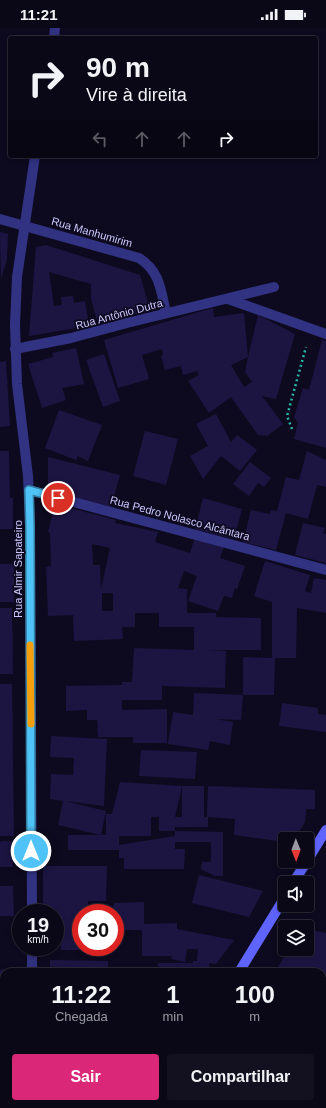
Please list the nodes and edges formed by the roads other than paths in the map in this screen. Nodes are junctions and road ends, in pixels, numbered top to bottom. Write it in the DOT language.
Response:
graph roads {
  1 [pos="36,158"];
  2 [pos="0,219"];
  3 [pos="25,226"];
  4 [pos="274,287"];
  5 [pos="228,298"];
  6 [pos="166,313"];
  7 [pos="326,334"];
  8 [pos="15,349"];
  9 [pos="29,490"];
  10 [pos="326,570"];
  11 [pos="326,830"];
  12 [pos="314,850"];
  13 [pos="32,904"];
  14 [pos="278,908"];
  15 [pos="32,956"];
  16 [pos="32,968"];
  17 [pos="241,968"];
  1 -- 3 [label="street, Rua Almir Sapateiro"];
  2 -- 3 [label="street, Rua Manhumirim"];
  3 -- 6 [label="street, Rua Manhumirim"];
  3 -- 8 [label="street, Rua Almir Sapateiro"];
  4 -- 5 [label="street, Rua Antônio Dutra"];
  5 -- 6 [label="street, Rua Antônio Dutra"];
  5 -- 7 [label="street"];
  6 -- 8 [label="street, Rua Antônio Dutra"];
  8 -- 9 [label="street, Rua Almir Sapateiro"];
  9 -- 10 [label="street, Rua Pedro Nolasco Alcântara"];
  9 -- 13 [label="street, Rua Almir Sapateiro"];
  11 -- 12 [label="street"];
  14 -- 17 [label="street"];
  15 -- 16 [label="street"];
}
